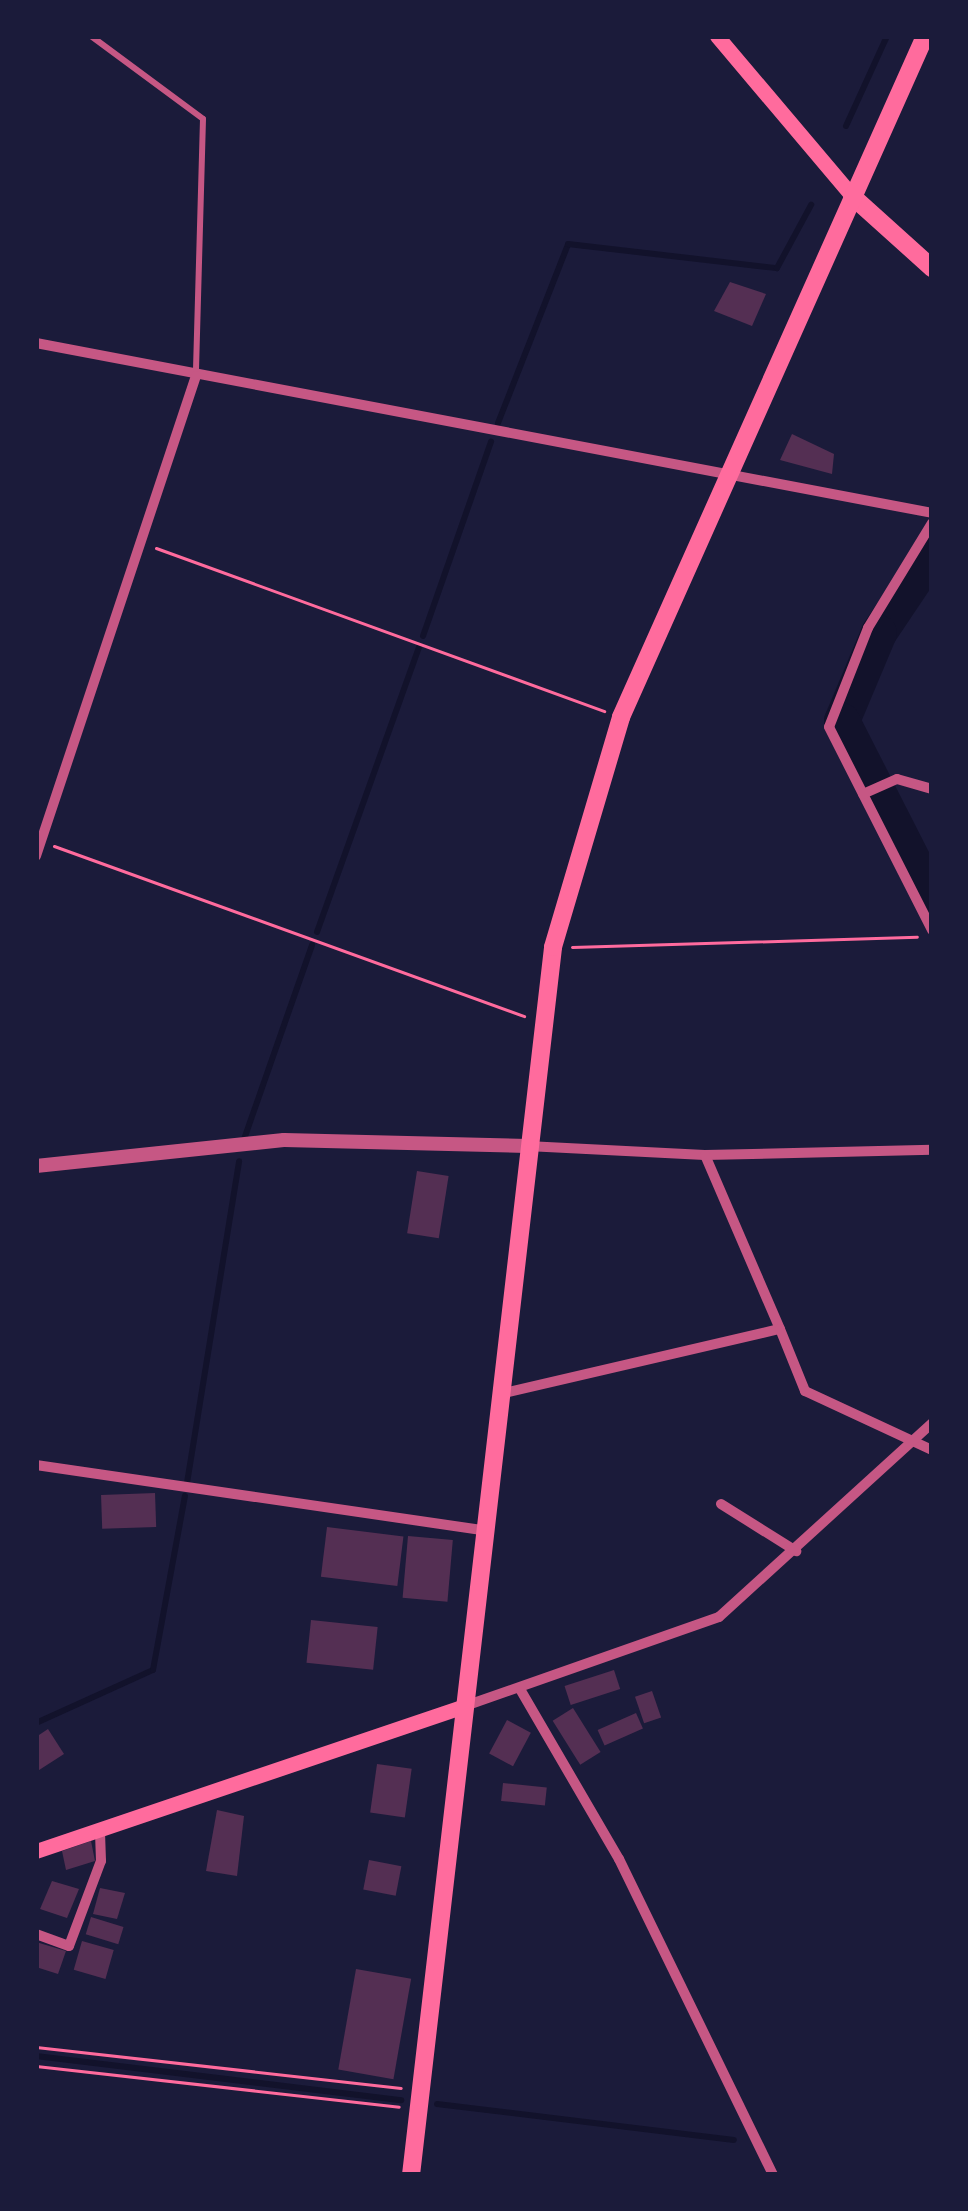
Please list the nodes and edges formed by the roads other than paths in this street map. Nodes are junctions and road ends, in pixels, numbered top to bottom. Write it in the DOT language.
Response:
graph roads {
  1 [pos="91,36"];
  2 [pos="717,36"];
  3 [pos="925,36"];
  4 [pos="852,196"];
  5 [pos="932,268"];
  6 [pos="36,343"];
  7 [pos="196,376"];
  8 [pos="727,475"];
  9 [pos="932,513"];
  10 [pos="932,523"];
  11 [pos="932,789"];
  12 [pos="862,794"];
  13 [pos="36,856"];
  14 [pos="932,934"];
  15 [pos="527,1146"];
  16 [pos="932,1150"];
  17 [pos="705,1155"];
  18 [pos="36,1166"];
  19 [pos="780,1329"];
  20 [pos="498,1395"];
  21 [pos="932,1423"];
  22 [pos="913,1442"];
  23 [pos="932,1450"];
  24 [pos="36,1465"];
  25 [pos="721,1504"];
  26 [pos="483,1530"];
  27 [pos="796,1551"];
  28 [pos="520,1689"];
  29 [pos="465,1706"];
  30 [pos="100,1834"];
  31 [pos="36,1851"];
  32 [pos="36,1934"];
  33 [pos="411,2175"];
  34 [pos="773,2175"];
  1 -- 7 [label="lane"];
  2 -- 4 [label="main road"];
  3 -- 4 [label="main road"];
  4 -- 5 [label="main road"];
  4 -- 8 [label="main road"];
  6 -- 7 [label="street"];
  7 -- 8 [label="street"];
  7 -- 13 [label="street"];
  8 -- 9 [label="street"];
  8 -- 15 [label="main road"];
  10 -- 12 [label="street"];
  11 -- 12 [label="street"];
  12 -- 14 [label="street"];
  15 -- 17 [label="street"];
  15 -- 18 [label="street"];
  15 -- 20 [label="main road"];
  16 -- 17 [label="street"];
  17 -- 19 [label="street"];
  19 -- 20 [label="street"];
  19 -- 22 [label="street"];
  20 -- 26 [label="main road"];
  21 -- 22 [label="street"];
  22 -- 23 [label="street"];
  22 -- 27 [label="street"];
  24 -- 26 [label="street"];
  25 -- 27 [label="street"];
  26 -- 29 [label="main road"];
  27 -- 28 [label="street"];
  28 -- 29 [label="street"];
  28 -- 34 [label="street"];
  29 -- 30 [label="main road"];
  29 -- 33 [label="main road"];
  30 -- 31 [label="main road"];
  30 -- 32 [label="street"];
}
